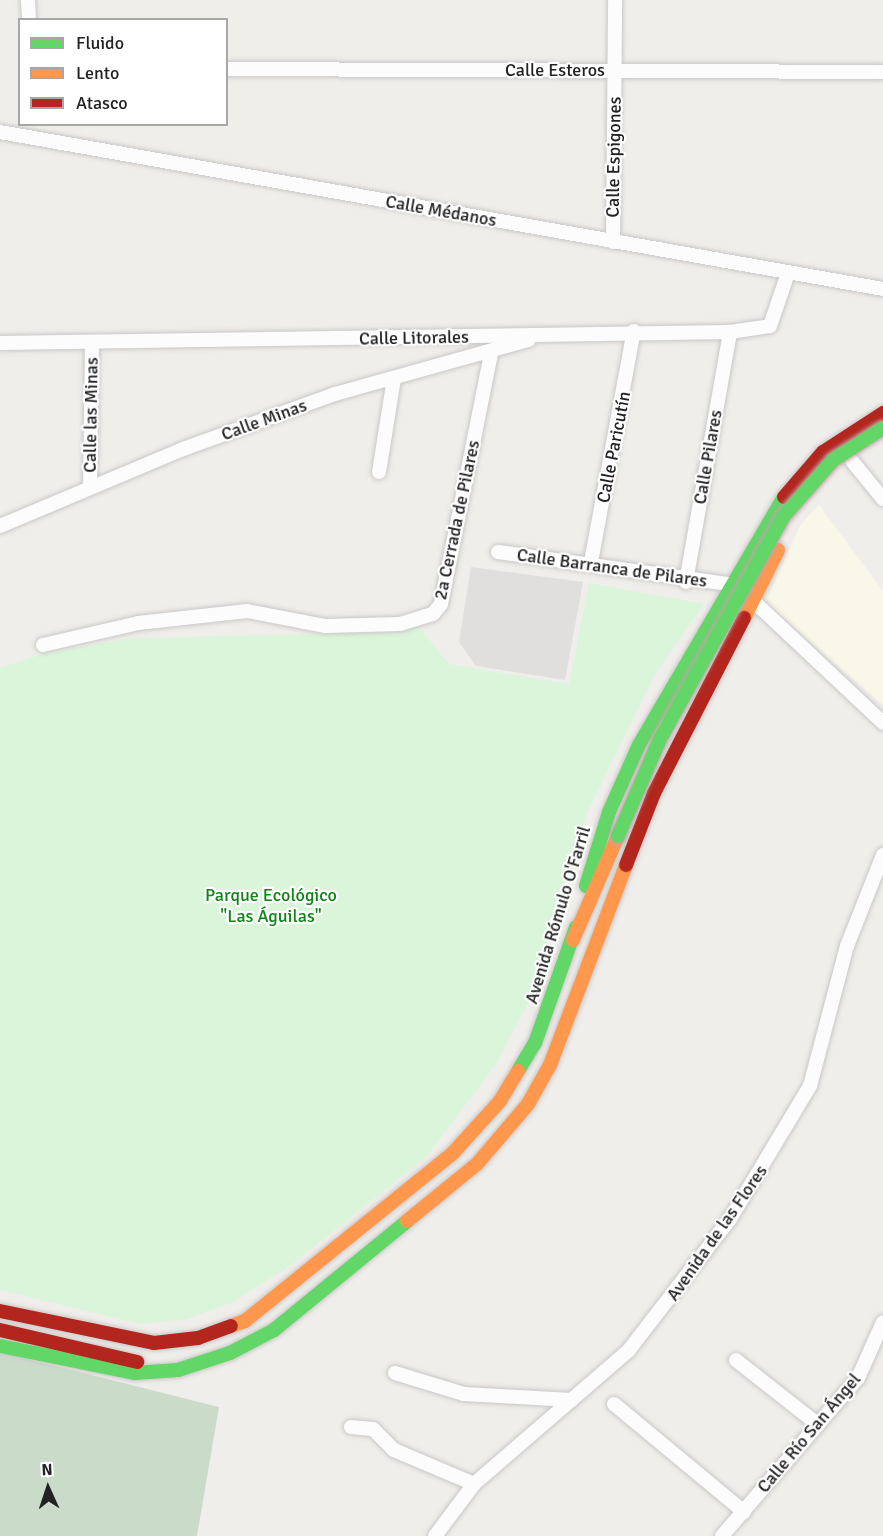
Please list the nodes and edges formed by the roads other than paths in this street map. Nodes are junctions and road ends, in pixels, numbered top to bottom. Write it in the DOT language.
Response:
graph roads {
  1 [pos="28,0"];
  2 [pos="615,0"];
  3 [pos="29,18"];
  4 [pos="228,69"];
  5 [pos="615,70"];
  6 [pos="883,72"];
  7 [pos="29,130"];
  8 [pos="0,132"];
  9 [pos="614,242"];
  10 [pos="788,273"];
  11 [pos="883,289"];
  12 [pos="634,332"];
  13 [pos="730,332"];
  14 [pos="536,337"];
  15 [pos="92,343"];
  16 [pos="0,344"];
  17 [pos="491,353"];
  18 [pos="394,378"];
  19 [pos="883,413"];
  20 [pos="883,428"];
  21 [pos="883,443"];
  22 [pos="852,461"];
  23 [pos="379,472"];
  24 [pos="90,486"];
  25 [pos="883,499"];
  26 [pos="0,526"];
  27 [pos="498,552"];
  28 [pos="591,562"];
  29 [pos="686,582"];
  30 [pos="731,584"];
  31 [pos="720,601"];
  32 [pos="748,609"];
  33 [pos="43,645"];
  34 [pos="883,723"];
  35 [pos="883,855"];
  36 [pos="573,940"];
  37 [pos="0,1311"];
  38 [pos="883,1323"];
  39 [pos="0,1330"];
  40 [pos="0,1346"];
  41 [pos="736,1360"];
  42 [pos="194,1364"];
  43 [pos="395,1373"];
  44 [pos="572,1400"];
  45 [pos="614,1404"];
  46 [pos="816,1423"];
  47 [pos="351,1427"];
  48 [pos="474,1484"];
  49 [pos="744,1512"];
  50 [pos="435,1536"];
  51 [pos="722,1536"];
  1 -- 3 [label="street"];
  2 -- 5 [label="street, Calle Espigones"];
  4 -- 5 [label="street, Calle Esteros"];
  5 -- 6 [label="street, Calle Esteros"];
  5 -- 9 [label="street, Calle Espigones"];
  7 -- 8 [label="street, Calle Médanos"];
  7 -- 9 [label="street, Calle Médanos"];
  9 -- 10 [label="street, Calle Médanos"];
  10 -- 11 [label="street, Calle Médanos"];
  10 -- 13 [label="street, Calle Litorales"];
  12 -- 13 [label="street, Calle Litorales"];
  12 -- 14 [label="street, Calle Litorales"];
  12 -- 28 [label="street, Calle Paricutín"];
  13 -- 29 [label="street, Calle Pilares"];
  14 -- 15 [label="street, Calle Litorales"];
  14 -- 17 [label="street, Calle Minas"];
  15 -- 16 [label="street, Calle Litorales"];
  15 -- 24 [label="street, Calle las Minas"];
  17 -- 18 [label="street, Calle Minas"];
  17 -- 33 [label="street, 2a Cerrada de Pilares"];
  18 -- 23 [label="street"];
  18 -- 24 [label="street, Calle Minas"];
  19 -- 30 [label="main road, Avenida Rómulo O'Farril"];
  20 -- 36 [label="main road, bridge"];
  21 -- 22 [label="main road"];
  22 -- 25 [label="street"];
  22 -- 32 [label="main road"];
  24 -- 26 [label="street, Calle Minas"];
  27 -- 28 [label="street, Calle Barranca de Pilares"];
  28 -- 29 [label="street, Calle Barranca de Pilares"];
  29 -- 30 [label="street, Calle Barranca de Pilares"];
  30 -- 31 [label="main road, Avenida Rómulo O'Farril"];
  30 -- 32 [label="street, Calle Barranca de Pilares"];
  31 -- 32 [label="main road"];
  31 -- 36 [label="main road, Avenida Rómulo O'Farril"];
  32 -- 34 [label="street, Calle Barranca de Pilares"];
  32 -- 42 [label="main road"];
  35 -- 44 [label="street, Avenida de las Flores"];
  36 -- 37 [label="main road, Avenida Rómulo O'Farril"];
  38 -- 46 [label="street, Calle Río San Ángel"];
  39 -- 42 [label="main road"];
  40 -- 42 [label="main road"];
  41 -- 46 [label="street"];
  43 -- 44 [label="street"];
  44 -- 48 [label="street, Avenida de las Flores"];
  45 -- 49 [label="street"];
  46 -- 49 [label="street, Calle Río San Ángel"];
  47 -- 48 [label="street"];
  48 -- 50 [label="street, Avenida de las Flores"];
  49 -- 51 [label="street, Calle Río San Ángel"];
}
